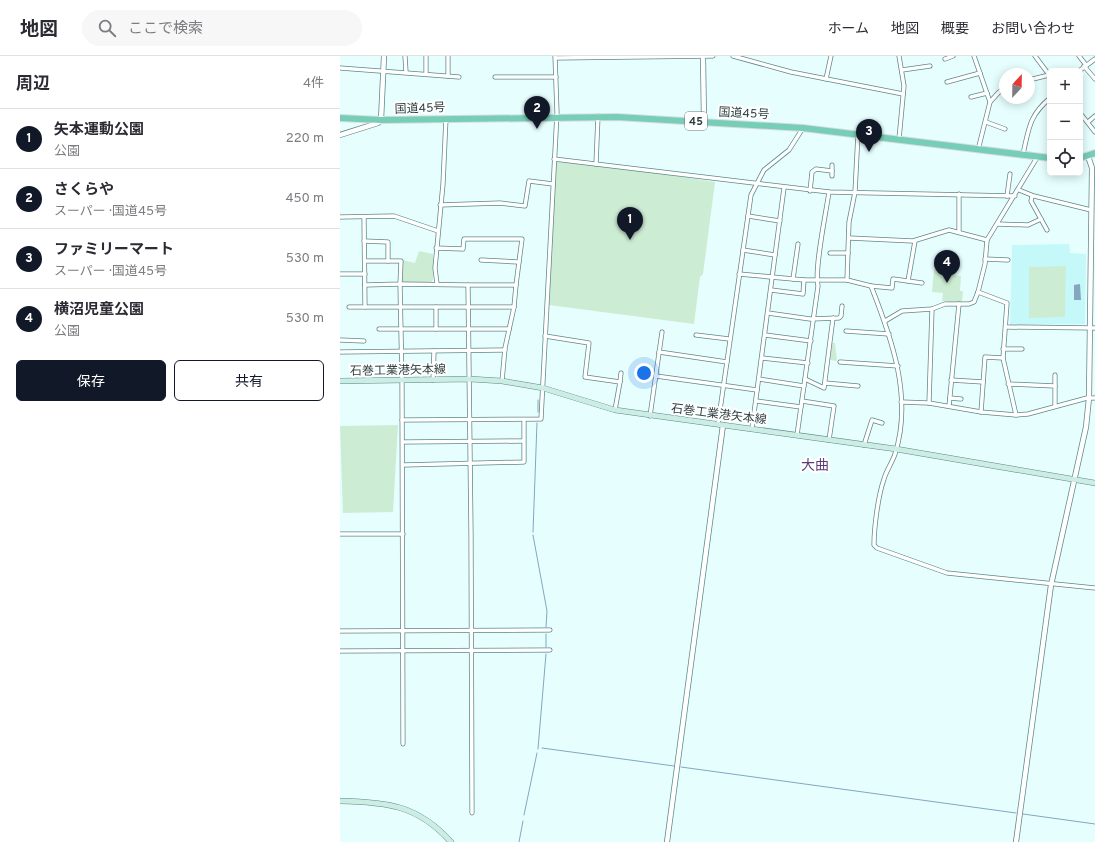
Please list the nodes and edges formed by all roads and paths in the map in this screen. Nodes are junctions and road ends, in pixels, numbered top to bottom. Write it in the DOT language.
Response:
graph roads {
  1 [pos="384,56"];
  2 [pos="406,56"];
  3 [pos="426,56"];
  4 [pos="448,56"];
  5 [pos="703,56"];
  6 [pos="713,56"];
  7 [pos="733,56"];
  8 [pos="831,56"];
  9 [pos="899,56"];
  10 [pos="953,56"];
  11 [pos="974,56"];
  12 [pos="1035,56"];
  13 [pos="1079,56"];
  14 [pos="556,57"];
  15 [pos="610,57"];
  16 [pos="627,57"];
  17 [pos="1095,57"];
  18 [pos="750,58"];
  19 [pos="945,58"];
  20 [pos="1085,65"];
  21 [pos="930,66"];
  22 [pos="340,68"];
  23 [pos="1082,68"];
  24 [pos="384,70"];
  25 [pos="902,70"];
  26 [pos="406,72"];
  27 [pos="980,73"];
  28 [pos="1047,73"];
  29 [pos="426,74"];
  30 [pos="448,76"];
  31 [pos="1047,76"];
  32 [pos="459,77"];
  33 [pos="495,77"];
  34 [pos="556,77"];
  35 [pos="826,79"];
  36 [pos="1035,79"];
  37 [pos="1095,80"];
  38 [pos="947,82"];
  39 [pos="999,92"];
  40 [pos="987,93"];
  41 [pos="903,94"];
  42 [pos="971,97"];
  43 [pos="1047,100"];
  44 [pos="990,102"];
  45 [pos="556,116"];
  46 [pos="598,116"];
  47 [pos="1083,116"];
  48 [pos="1095,116"];
  49 [pos="340,118"];
  50 [pos="446,118"];
  51 [pos="381,120"];
  52 [pos="704,122"];
  53 [pos="986,122"];
  54 [pos="1088,122"];
  55 [pos="803,128"];
  56 [pos="1005,129"];
  57 [pos="1095,132"];
  58 [pos="858,133"];
  59 [pos="340,135"];
  60 [pos="899,139"];
  61 [pos="978,150"];
  62 [pos="1095,153"];
  63 [pos="1023,154"];
  64 [pos="1038,156"];
  65 [pos="1088,156"];
  66 [pos="1083,157"];
  67 [pos="1047,158"];
  68 [pos="554,159"];
  69 [pos="596,164"];
  70 [pos="832,165"];
  71 [pos="1093,168"];
  72 [pos="832,171"];
  73 [pos="1010,174"];
  74 [pos="832,176"];
  75 [pos="554,184"];
  76 [pos="756,184"];
  77 [pos="784,188"];
  78 [pos="810,190"];
  79 [pos="1018,190"];
  80 [pos="829,192"];
  81 [pos="855,192"];
  82 [pos="959,194"];
  83 [pos="1008,196"];
  84 [pos="1015,196"];
  85 [pos="1032,196"];
  86 [pos="440,205"];
  87 [pos="1091,210"];
  88 [pos="748,216"];
  89 [pos="340,217"];
  90 [pos="364,217"];
  91 [pos="1041,220"];
  92 [pos="780,221"];
  93 [pos="997,224"];
  94 [pos="1093,227"];
  95 [pos="1047,230"];
  96 [pos="438,232"];
  97 [pos="959,232"];
  98 [pos="849,238"];
  99 [pos="987,240"];
  100 [pos="364,241"];
  101 [pos="915,241"];
  102 [pos="798,244"];
  103 [pos="436,248"];
  104 [pos="743,250"];
  105 [pos="848,252"];
  106 [pos="830,253"];
  107 [pos="775,255"];
  108 [pos="985,259"];
  109 [pos="481,260"];
  110 [pos="1008,260"];
  111 [pos="1093,260"];
  112 [pos="365,261"];
  113 [pos="388,261"];
  114 [pos="519,262"];
  115 [pos="340,274"];
  116 [pos="365,274"];
  117 [pos="739,274"];
  118 [pos="772,278"];
  119 [pos="793,279"];
  120 [pos="804,280"];
  121 [pos="847,280"];
  122 [pos="817,281"];
  123 [pos="908,281"];
  124 [pos="922,283"];
  125 [pos="400,284"];
  126 [pos="437,284"];
  127 [pos="365,285"];
  128 [pos="468,285"];
  129 [pos="516,286"];
  130 [pos="872,286"];
  131 [pos="771,290"];
  132 [pos="978,292"];
  133 [pos="959,304"];
  134 [pos="842,306"];
  135 [pos="349,307"];
  136 [pos="365,307"];
  137 [pos="400,307"];
  138 [pos="436,307"];
  139 [pos="514,307"];
  140 [pos="468,308"];
  141 [pos="932,309"];
  142 [pos="768,313"];
  143 [pos="814,318"];
  144 [pos="833,318"];
  145 [pos="885,321"];
  146 [pos="1006,327"];
  147 [pos="436,328"];
  148 [pos="1092,328"];
  149 [pos="379,329"];
  150 [pos="400,329"];
  151 [pos="468,329"];
  152 [pos="509,329"];
  153 [pos="846,331"];
  154 [pos="662,332"];
  155 [pos="888,334"];
  156 [pos="696,335"];
  157 [pos="766,335"];
  158 [pos="545,336"];
  159 [pos="729,339"];
  160 [pos="340,340"];
  161 [pos="364,341"];
  162 [pos="811,341"];
  163 [pos="1003,349"];
  164 [pos="1022,349"];
  165 [pos="504,350"];
  166 [pos="401,351"];
  167 [pos="434,351"];
  168 [pos="469,351"];
  169 [pos="340,352"];
  170 [pos="659,352"];
  171 [pos="762,358"];
  172 [pos="1003,358"];
  173 [pos="727,362"];
  174 [pos="840,362"];
  175 [pos="808,364"];
  176 [pos="898,366"];
  177 [pos="621,373"];
  178 [pos="1055,375"];
  179 [pos="656,376"];
  180 [pos="470,379"];
  181 [pos="759,379"];
  182 [pos="805,379"];
  183 [pos="433,380"];
  184 [pos="951,380"];
  185 [pos="340,381"];
  186 [pos="402,381"];
  187 [pos="502,381"];
  188 [pos="620,382"];
  189 [pos="983,382"];
  190 [pos="825,383"];
  191 [pos="1008,384"];
  192 [pos="723,386"];
  193 [pos="804,386"];
  194 [pos="858,386"];
  195 [pos="1055,386"];
  196 [pos="543,388"];
  197 [pos="757,390"];
  198 [pos="950,398"];
  199 [pos="1089,398"];
  200 [pos="1095,398"];
  201 [pos="960,399"];
  202 [pos="756,401"];
  203 [pos="802,401"];
  204 [pos="901,402"];
  205 [pos="929,403"];
  206 [pos="949,406"];
  207 [pos="1055,406"];
  208 [pos="801,407"];
  209 [pos="615,410"];
  210 [pos="981,412"];
  211 [pos="1016,415"];
  212 [pos="650,416"];
  213 [pos="470,419"];
  214 [pos="402,420"];
  215 [pos="524,420"];
  216 [pos="720,424"];
  217 [pos="882,424"];
  218 [pos="752,428"];
  219 [pos="797,435"];
  220 [pos="829,440"];
  221 [pos="470,441"];
  222 [pos="524,441"];
  223 [pos="403,442"];
  224 [pos="864,445"];
  225 [pos="896,450"];
  226 [pos="470,463"];
  227 [pos="402,464"];
  228 [pos="1075,480"];
  229 [pos="1095,484"];
  230 [pos="340,534"];
  231 [pos="403,534"];
  232 [pos="1051,584"];
  233 [pos="1095,588"];
  234 [pos="402,630"];
  235 [pos="471,630"];
  236 [pos="550,630"];
  237 [pos="340,631"];
  238 [pos="550,650"];
  239 [pos="340,651"];
  240 [pos="402,651"];
  241 [pos="471,651"];
  242 [pos="403,744"];
  243 [pos="340,801"];
  244 [pos="472,813"];
  245 [pos="450,842"];
  246 [pos="667,842"];
  247 [pos="1016,842"];
  1 -- 24 [label="street"];
  2 -- 26 [label="street"];
  3 -- 29 [label="street"];
  4 -- 30 [label="street"];
  5 -- 6 [label="street"];
  5 -- 16 [label="street"];
  5 -- 52 [label="street"];
  7 -- 18 [label="street"];
  8 -- 35 [label="street"];
  9 -- 25 [label="street"];
  10 -- 19 [label="street"];
  11 -- 27 [label="street"];
  12 -- 28 [label="street"];
  13 -- 20 [label="street"];
  14 -- 15 [label="street"];
  14 -- 34 [label="street"];
  15 -- 16 [label="street"];
  17 -- 20 [label="street"];
  18 -- 35 [label="street"];
  20 -- 23 [label="street"];
  20 -- 37 [label="street"];
  21 -- 25 [label="street"];
  22 -- 24 [label="street"];
  24 -- 26 [label="street"];
  24 -- 51 [label="street"];
  25 -- 41 [label="street"];
  26 -- 29 [label="street"];
  27 -- 38 [label="street"];
  27 -- 40 [label="street"];
  29 -- 30 [label="street"];
  30 -- 32 [label="street"];
  31 -- 36 [label="street"];
  33 -- 34 [label="street"];
  34 -- 45 [label="street"];
  35 -- 41 [label="street"];
  39 -- 44 [label="street"];
  40 -- 42 [label="street"];
  40 -- 44 [label="street"];
  41 -- 60 [label="street"];
  43 -- 63 [label="street"];
  44 -- 53 [label="street"];
  45 -- 46 [label="highway, 国道45号 / 45"];
  45 -- 50 [label="highway, 国道45号 / 45"];
  45 -- 68 [label="street"];
  46 -- 52 [label="highway, 国道45号 / 45"];
  46 -- 69 [label="street"];
  47 -- 54 [label="street"];
  48 -- 54 [label="street"];
  49 -- 51 [label="highway, 国道45号 / 45"];
  50 -- 51 [label="highway, 国道45号 / 45"];
  50 -- 86 [label="street"];
  51 -- 59 [label="street"];
  52 -- 55 [label="highway, 国道45号 / 45"];
  53 -- 56 [label="street"];
  53 -- 61 [label="street"];
  54 -- 57 [label="street"];
  55 -- 58 [label="highway, 国道45号 / 45"];
  55 -- 76 [label="street"];
  58 -- 60 [label="highway, 国道45号 / 45"];
  58 -- 81 [label="street"];
  60 -- 61 [label="highway, 国道45号 / 45"];
  61 -- 63 [label="highway, 国道45号 / 45"];
  62 -- 65 [label="highway"];
  63 -- 64 [label="highway, 国道45号 / 45"];
  64 -- 67 [label="highway, 国道45号 / 45"];
  64 -- 79 [label="street"];
  65 -- 66 [label="highway"];
  65 -- 71 [label="street"];
  68 -- 69 [label="street"];
  68 -- 75 [label="street"];
  69 -- 76 [label="street"];
  70 -- 72 [label="street"];
  71 -- 87 [label="street"];
  72 -- 74 [label="street"];
  72 -- 78 [label="street"];
  73 -- 83 [label="street"];
  75 -- 86 [label="street"];
  75 -- 158 [label="street"];
  76 -- 77 [label="street"];
  76 -- 88 [label="street"];
  77 -- 78 [label="street"];
  77 -- 92 [label="street"];
  78 -- 80 [label="street"];
  79 -- 84 [label="street"];
  79 -- 85 [label="street"];
  80 -- 81 [label="street"];
  80 -- 122 [label="street"];
  81 -- 82 [label="street"];
  81 -- 98 [label="street"];
  82 -- 83 [label="street"];
  82 -- 97 [label="street"];
  83 -- 84 [label="street"];
  84 -- 93 [label="street"];
  85 -- 87 [label="street"];
  85 -- 91 [label="street"];
  86 -- 96 [label="street"];
  87 -- 94 [label="street"];
  88 -- 92 [label="street"];
  88 -- 104 [label="street"];
  89 -- 90 [label="street"];
  90 -- 96 [label="street"];
  90 -- 100 [label="street"];
  91 -- 93 [label="street"];
  91 -- 95 [label="street"];
  92 -- 107 [label="street"];
  93 -- 99 [label="street"];
  94 -- 111 [label="street"];
  96 -- 103 [label="street"];
  97 -- 99 [label="street"];
  97 -- 101 [label="street"];
  98 -- 101 [label="street"];
  98 -- 105 [label="street"];
  99 -- 108 [label="street"];
  100 -- 112 [label="street"];
  100 -- 113 [label="street"];
  101 -- 123 [label="street"];
  102 -- 119 [label="street"];
  103 -- 114 [label="street"];
  103 -- 126 [label="street"];
  104 -- 107 [label="street"];
  104 -- 117 [label="street"];
  105 -- 106 [label="street"];
  105 -- 121 [label="street"];
  107 -- 118 [label="street"];
  108 -- 110 [label="street"];
  108 -- 132 [label="street"];
  109 -- 114 [label="street"];
  111 -- 148 [label="street"];
  112 -- 113 [label="street"];
  112 -- 116 [label="street"];
  113 -- 125 [label="street"];
  114 -- 129 [label="street"];
  115 -- 116 [label="street"];
  116 -- 127 [label="street"];
  117 -- 118 [label="street"];
  117 -- 159 [label="street"];
  118 -- 119 [label="street"];
  118 -- 131 [label="street"];
  119 -- 120 [label="street"];
  120 -- 122 [label="street"];
  120 -- 131 [label="street"];
  121 -- 122 [label="street"];
  121 -- 130 [label="street"];
  122 -- 143 [label="street"];
  123 -- 124 [label="street"];
  123 -- 130 [label="street"];
  125 -- 126 [label="street"];
  125 -- 127 [label="street"];
  125 -- 137 [label="street"];
  126 -- 128 [label="street"];
  127 -- 136 [label="street"];
  128 -- 129 [label="street"];
  128 -- 140 [label="street"];
  129 -- 139 [label="street"];
  130 -- 145 [label="street"];
  131 -- 142 [label="street"];
  132 -- 133 [label="street"];
  132 -- 146 [label="street"];
  133 -- 141 [label="street"];
  133 -- 184 [label="street"];
  134 -- 144 [label="street"];
  135 -- 136 [label="street"];
  136 -- 137 [label="street"];
  137 -- 138 [label="street"];
  137 -- 150 [label="street"];
  138 -- 140 [label="street"];
  138 -- 147 [label="street"];
  139 -- 140 [label="street"];
  139 -- 152 [label="street"];
  140 -- 151 [label="street"];
  141 -- 145 [label="street"];
  141 -- 205 [label="street"];
  142 -- 143 [label="street"];
  142 -- 157 [label="street"];
  143 -- 144 [label="street"];
  143 -- 162 [label="street"];
  144 -- 190 [label="street"];
  145 -- 155 [label="street"];
  146 -- 148 [label="street"];
  146 -- 163 [label="street"];
  147 -- 150 [label="street"];
  147 -- 151 [label="street"];
  148 -- 199 [label="street"];
  149 -- 150 [label="street"];
  150 -- 166 [label="street"];
  151 -- 152 [label="street"];
  151 -- 168 [label="street"];
  152 -- 165 [label="street"];
  153 -- 155 [label="street"];
  154 -- 170 [label="street"];
  155 -- 176 [label="street"];
  156 -- 159 [label="street"];
  157 -- 162 [label="street"];
  157 -- 171 [label="street"];
  158 -- 188 [label="street"];
  158 -- 196 [label="street"];
  159 -- 173 [label="street"];
  160 -- 161 [label="street"];
  162 -- 175 [label="street"];
  163 -- 164 [label="street"];
  163 -- 172 [label="street"];
  165 -- 168 [label="street"];
  165 -- 187 [label="street"];
  166 -- 167 [label="street"];
  166 -- 169 [label="street"];
  166 -- 186 [label="street"];
  167 -- 168 [label="street"];
  167 -- 183 [label="street"];
  168 -- 180 [label="street"];
  170 -- 173 [label="street"];
  170 -- 179 [label="street"];
  171 -- 175 [label="street"];
  171 -- 181 [label="street"];
  172 -- 189 [label="street"];
  172 -- 191 [label="street"];
  173 -- 192 [label="street"];
  174 -- 176 [label="street"];
  175 -- 182 [label="street"];
  176 -- 204 [label="street"];
  177 -- 188 [label="street"];
  178 -- 195 [label="street"];
  179 -- 192 [label="street"];
  179 -- 212 [label="street"];
  180 -- 183 [label="main road, 石巻工業港矢本線"];
  180 -- 187 [label="main road, 石巻工業港矢本線"];
  180 -- 213 [label="street"];
  181 -- 193 [label="street"];
  181 -- 197 [label="street"];
  182 -- 190 [label="street"];
  182 -- 193 [label="street"];
  183 -- 186 [label="main road, 石巻工業港矢本線"];
  184 -- 189 [label="street"];
  184 -- 198 [label="street"];
  185 -- 186 [label="main road, 石巻工業港矢本線"];
  186 -- 214 [label="street"];
  187 -- 196 [label="main road, 石巻工業港矢本線"];
  188 -- 209 [label="street"];
  189 -- 210 [label="street"];
  190 -- 194 [label="street"];
  191 -- 195 [label="street"];
  191 -- 211 [label="street"];
  192 -- 197 [label="street"];
  192 -- 216 [label="street"];
  193 -- 203 [label="street"];
  195 -- 207 [label="street"];
  196 -- 209 [label="main road, 石巻工業港矢本線"];
  196 -- 215 [label="street"];
  197 -- 202 [label="street"];
  198 -- 201 [label="street"];
  198 -- 206 [label="street"];
  199 -- 200 [label="street"];
  199 -- 207 [label="street"];
  199 -- 228 [label="street"];
  202 -- 208 [label="street"];
  202 -- 218 [label="street"];
  203 -- 208 [label="street"];
  203 -- 220 [label="street"];
  204 -- 205 [label="street"];
  204 -- 225 [label="street"];
  205 -- 206 [label="street"];
  206 -- 210 [label="street"];
  207 -- 211 [label="street"];
  208 -- 219 [label="street"];
  209 -- 212 [label="main road, 石巻工業港矢本線"];
  210 -- 211 [label="street"];
  212 -- 216 [label="main road, 石巻工業港矢本線"];
  213 -- 214 [label="street"];
  213 -- 215 [label="street"];
  213 -- 221 [label="street"];
  214 -- 223 [label="street"];
  215 -- 222 [label="street"];
  216 -- 218 [label="main road, 石巻工業港矢本線"];
  216 -- 246 [label="street"];
  217 -- 224 [label="street"];
  218 -- 219 [label="main road, 石巻工業港矢本線"];
  219 -- 220 [label="main road, 石巻工業港矢本線"];
  220 -- 224 [label="main road, 石巻工業港矢本線"];
  221 -- 222 [label="street"];
  221 -- 223 [label="street"];
  221 -- 226 [label="street"];
  222 -- 226 [label="street"];
  223 -- 227 [label="street"];
  224 -- 225 [label="main road, 石巻工業港矢本線"];
  225 -- 228 [label="main road, 石巻工業港矢本線"];
  225 -- 232 [label="street"];
  226 -- 227 [label="street"];
  226 -- 235 [label="street"];
  227 -- 231 [label="street"];
  228 -- 229 [label="main road, 石巻工業港矢本線"];
  228 -- 232 [label="street"];
  230 -- 231 [label="street"];
  231 -- 234 [label="street"];
  232 -- 233 [label="street"];
  232 -- 247 [label="street"];
  234 -- 235 [label="street"];
  234 -- 237 [label="street"];
  234 -- 240 [label="street"];
  235 -- 236 [label="street"];
  235 -- 241 [label="street"];
  238 -- 241 [label="street"];
  239 -- 240 [label="street"];
  240 -- 241 [label="street"];
  240 -- 242 [label="street"];
  241 -- 244 [label="street"];
  243 -- 245 [label="main road"];
}
